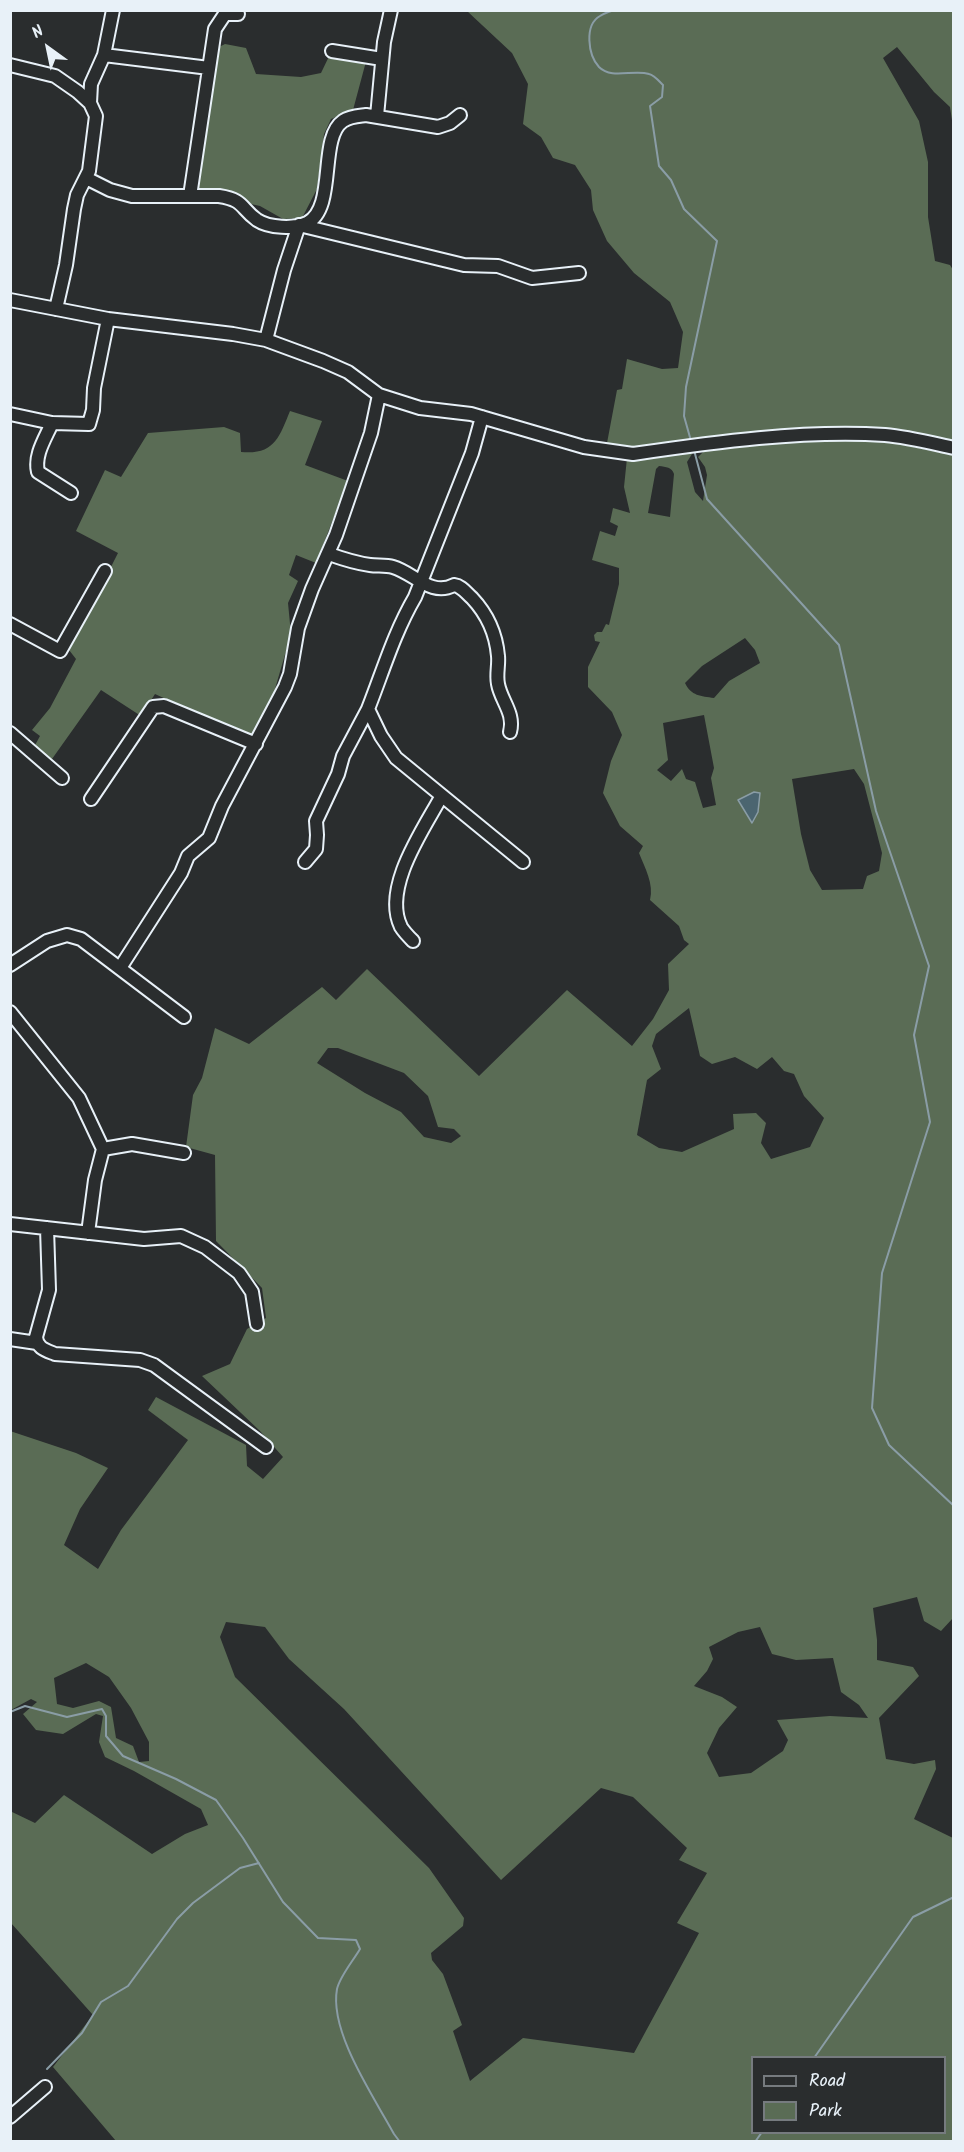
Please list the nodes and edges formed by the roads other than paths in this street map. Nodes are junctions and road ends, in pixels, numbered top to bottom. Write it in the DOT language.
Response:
graph roads {
  1 [pos="113,10"];
  2 [pos="392,10"];
  3 [pos="237,14"];
  4 [pos="332,51"];
  5 [pos="104,55"];
  6 [pos="382,59"];
  7 [pos="10,65"];
  8 [pos="209,69"];
  9 [pos="90,103"];
  10 [pos="460,115"];
  11 [pos="376,116"];
  12 [pos="86,178"];
  13 [pos="190,196"];
  14 [pos="299,225"];
  15 [pos="579,273"];
  16 [pos="10,300"];
  17 [pos="56,309"];
  18 [pos="108,319"];
  19 [pos="266,340"];
  20 [pos="379,395"];
  21 [pos="10,414"];
  22 [pos="482,417"];
  23 [pos="52,423"];
  24 [pos="954,448"];
  25 [pos="71,494"];
  26 [pos="329,554"];
  27 [pos="105,571"];
  28 [pos="421,582"];
  29 [pos="10,624"];
  30 [pos="368,709"];
  31 [pos="510,732"];
  32 [pos="10,733"];
  33 [pos="256,744"];
  34 [pos="62,778"];
  35 [pos="441,797"];
  36 [pos="91,799"];
  37 [pos="304,862"];
  38 [pos="523,862"];
  39 [pos="413,941"];
  40 [pos="10,965"];
  41 [pos="120,968"];
  42 [pos="10,1012"];
  43 [pos="184,1017"];
  44 [pos="103,1149"];
  45 [pos="184,1153"];
  46 [pos="10,1224"];
  47 [pos="47,1228"];
  48 [pos="88,1233"];
  49 [pos="257,1324"];
  50 [pos="10,1338"];
  51 [pos="37,1343"];
  52 [pos="266,1447"];
  53 [pos="45,2087"];
  54 [pos="10,2117"];
  1 -- 5 [label="street"];
  2 -- 6 [label="street"];
  3 -- 8 [label="street"];
  4 -- 6 [label="street"];
  5 -- 8 [label="street"];
  5 -- 9 [label="street"];
  6 -- 11 [label="street"];
  7 -- 9 [label="street"];
  8 -- 13 [label="street"];
  9 -- 12 [label="street"];
  10 -- 11 [label="street"];
  11 -- 14 [label="street"];
  12 -- 13 [label="street"];
  12 -- 17 [label="street"];
  13 -- 14 [label="street"];
  14 -- 15 [label="street"];
  14 -- 19 [label="street"];
  16 -- 17 [label="street"];
  17 -- 18 [label="street"];
  18 -- 19 [label="street"];
  18 -- 23 [label="street"];
  19 -- 20 [label="street"];
  20 -- 22 [label="street"];
  20 -- 26 [label="street"];
  21 -- 23 [label="street"];
  22 -- 24 [label="street"];
  22 -- 28 [label="street"];
  23 -- 25 [label="street"];
  26 -- 28 [label="street"];
  26 -- 33 [label="street"];
  27 -- 29 [label="street"];
  28 -- 30 [label="street"];
  28 -- 31 [label="street"];
  30 -- 35 [label="street"];
  30 -- 37 [label="street"];
  32 -- 34 [label="street"];
  33 -- 36 [label="street"];
  33 -- 41 [label="street"];
  35 -- 38 [label="street"];
  35 -- 39 [label="street"];
  40 -- 41 [label="street"];
  41 -- 43 [label="street"];
  42 -- 44 [label="street"];
  44 -- 45 [label="street"];
  44 -- 48 [label="street"];
  46 -- 47 [label="street"];
  47 -- 48 [label="street"];
  47 -- 51 [label="street"];
  48 -- 49 [label="street"];
  50 -- 51 [label="street"];
  51 -- 52 [label="street"];
  53 -- 54 [label="street"];
}
